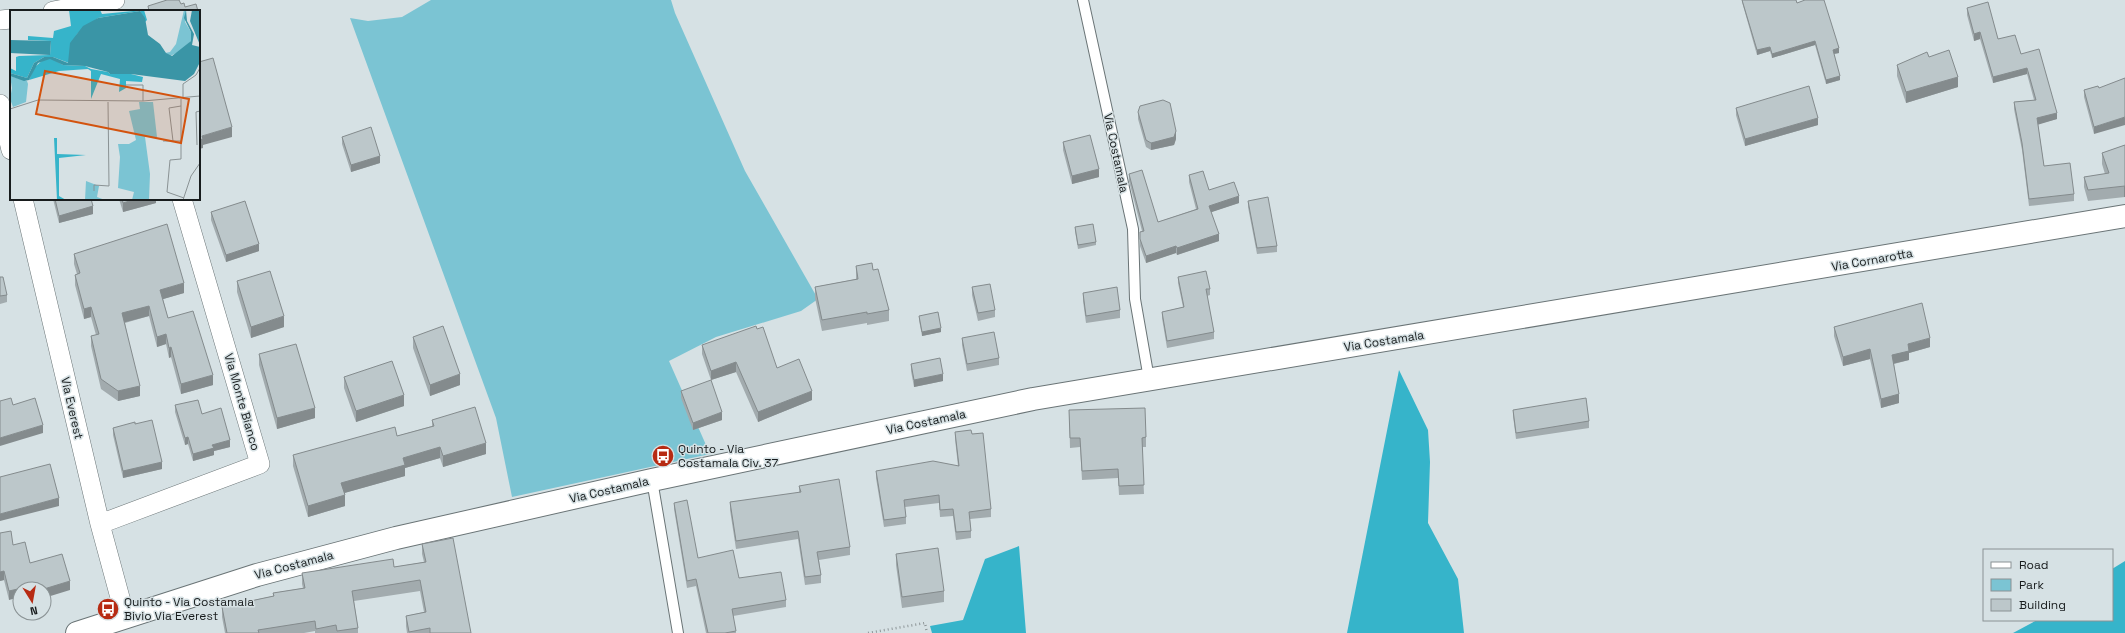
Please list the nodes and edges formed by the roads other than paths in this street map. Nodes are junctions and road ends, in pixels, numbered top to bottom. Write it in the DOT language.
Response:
graph roads {
  1 [pos="115,0"];
  2 [pos="124,0"];
  3 [pos="1083,0"];
  4 [pos="59,10"];
  5 [pos="127,10"];
  6 [pos="10,18"];
  7 [pos="0,20"];
  8 [pos="0,104"];
  9 [pos="10,146"];
  10 [pos="23,200"];
  11 [pos="182,200"];
  12 [pos="2125,216"];
  13 [pos="1618,302"];
  14 [pos="1149,379"];
  15 [pos="652,480"];
  16 [pos="100,524"];
  17 [pos="125,616"];
  18 [pos="90,631"];
  19 [pos="678,633"];
  1 -- 4 [label="street"];
  2 -- 5 [label="street"];
  3 -- 14 [label="lane, Via Costamala"];
  6 -- 7 [label="street"];
  8 -- 9 [label="street"];
  10 -- 16 [label="street, Via Everest"];
  11 -- 16 [label="street, Via Monte Bianco"];
  12 -- 13 [label="main road, Via Cornarotta"];
  13 -- 14 [label="main road, Via Costamala"];
  14 -- 15 [label="main road, Via Costamala"];
  15 -- 17 [label="main road, Via Costamala"];
  15 -- 19 [label="lane"];
  16 -- 17 [label="street, Via Everest"];
  17 -- 18 [label="main road, Via Costamala"];
}
